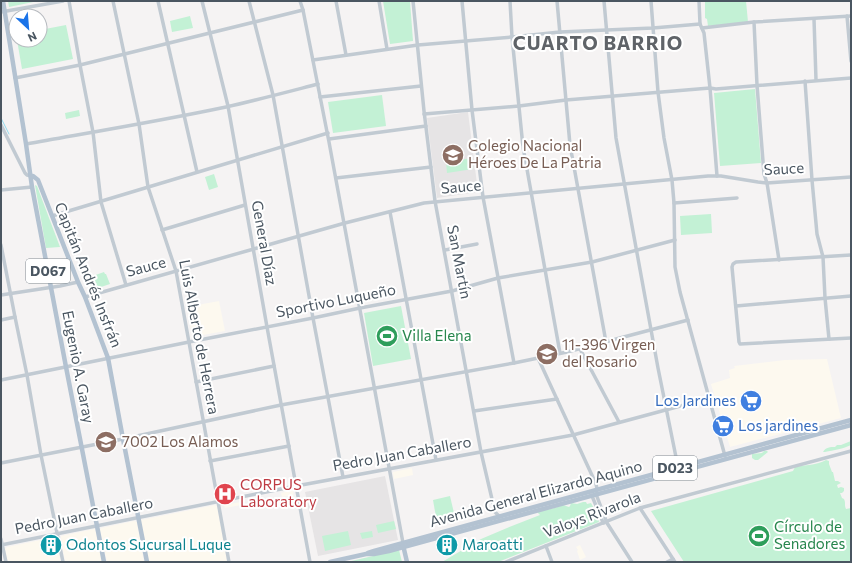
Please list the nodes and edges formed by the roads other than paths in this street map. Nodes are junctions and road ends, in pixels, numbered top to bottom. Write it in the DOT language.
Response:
graph roads {
  1 [pos="3,1"];
  2 [pos="63,1"];
  3 [pos="69,1"];
  4 [pos="113,1"];
  5 [pos="158,1"];
  6 [pos="202,1"];
  7 [pos="249,1"];
  8 [pos="300,1"];
  9 [pos="336,1"];
  10 [pos="379,1"];
  11 [pos="414,1"];
  12 [pos="462,1"];
  13 [pos="510,1"];
  14 [pos="557,1"];
  15 [pos="604,1"];
  16 [pos="651,1"];
  17 [pos="699,1"];
  18 [pos="303,10"];
  19 [pos="3,12"];
  20 [pos="849,16"];
  21 [pos="814,19"];
  22 [pos="254,22"];
  23 [pos="755,22"];
  24 [pos="701,26"];
  25 [pos="653,28"];
  26 [pos="606,30"];
  27 [pos="560,32"];
  28 [pos="209,33"];
  29 [pos="512,37"];
  30 [pos="465,42"];
  31 [pos="168,44"];
  32 [pos="418,45"];
  33 [pos="387,50"];
  34 [pos="124,54"];
  35 [pos="346,55"];
  36 [pos="313,60"];
  37 [pos="851,61"];
  38 [pos="80,65"];
  39 [pos="15,78"];
  40 [pos="851,78"];
  41 [pos="816,80"];
  42 [pos="805,81"];
  43 [pos="318,84"];
  44 [pos="757,85"];
  45 [pos="422,86"];
  46 [pos="710,88"];
  47 [pos="658,92"];
  48 [pos="273,95"];
  49 [pos="320,97"];
  50 [pos="612,97"];
  51 [pos="566,100"];
  52 [pos="228,106"];
  53 [pos="519,106"];
  54 [pos="472,110"];
  55 [pos="424,114"];
  56 [pos="184,115"];
  57 [pos="139,124"];
  58 [pos="1,125"];
  59 [pos="426,126"];
  60 [pos="93,132"];
  61 [pos="328,132"];
  62 [pos="329,140"];
  63 [pos="26,144"];
  64 [pos="282,146"];
  65 [pos="238,160"];
  66 [pos="431,167"];
  67 [pos="197,172"];
  68 [pos="31,176"];
  69 [pos="717,176"];
  70 [pos="851,177"];
  71 [pos="336,178"];
  72 [pos="672,180"];
  73 [pos="812,180"];
  74 [pos="767,183"];
  75 [pos="624,184"];
  76 [pos="32,187"];
  77 [pos="148,187"];
  78 [pos="578,189"];
  79 [pos="1,190"];
  80 [pos="531,193"];
  81 [pos="483,197"];
  82 [pos="737,198"];
  83 [pos="436,201"];
  84 [pos="101,202"];
  85 [pos="674,203"];
  86 [pos="245,205"];
  87 [pos="390,212"];
  88 [pos="52,216"];
  89 [pos="344,223"];
  90 [pos="162,230"];
  91 [pos="298,237"];
  92 [pos="675,240"];
  93 [pos="477,244"];
  94 [pos="1,245"];
  95 [pos="253,249"];
  96 [pos="444,250"];
  97 [pos="636,250"];
  98 [pos="851,255"];
  99 [pos="823,257"];
  100 [pos="779,260"];
  101 [pos="592,262"];
  102 [pos="545,270"];
  103 [pos="176,271"];
  104 [pos="498,278"];
  105 [pos="78,282"];
  106 [pos="126,285"];
  107 [pos="50,287"];
  108 [pos="452,291"];
  109 [pos="10,294"];
  110 [pos="1,295"];
  111 [pos="851,296"];
  112 [pos="85,297"];
  113 [pos="825,298"];
  114 [pos="407,299"];
  115 [pos="736,306"];
  116 [pos="360,308"];
  117 [pos="15,317"];
  118 [pos="313,318"];
  119 [pos="1,320"];
  120 [pos="688,320"];
  121 [pos="267,327"];
  122 [pos="651,330"];
  123 [pos="851,338"];
  124 [pos="829,339"];
  125 [pos="189,342"];
  126 [pos="606,342"];
  127 [pos="580,348"];
  128 [pos="560,353"];
  129 [pos="108,358"];
  130 [pos="538,358"];
  131 [pos="514,363"];
  132 [pos="274,366"];
  133 [pos="66,367"];
  134 [pos="467,372"];
  135 [pos="27,375"];
  136 [pos="1,380"];
  137 [pos="422,380"];
  138 [pos="196,382"];
  139 [pos="375,389"];
  140 [pos="328,397"];
  141 [pos="710,398"];
  142 [pos="557,399"];
  143 [pos="281,405"];
  144 [pos="667,410"];
  145 [pos="474,411"];
  146 [pos="851,420"];
  147 [pos="203,422"];
  148 [pos="619,422"];
  149 [pos="851,425"];
  150 [pos="573,435"];
  151 [pos="123,439"];
  152 [pos="289,446"];
  153 [pos="82,447"];
  154 [pos="851,450"];
  155 [pos="481,452"];
  156 [pos="41,455"];
  157 [pos="726,457"];
  158 [pos="436,460"];
  159 [pos="210,461"];
  160 [pos="1,463"];
  161 [pos="678,467"];
  162 [pos="390,469"];
  163 [pos="343,477"];
  164 [pos="296,486"];
  165 [pos="595,493"];
  166 [pos="218,502"];
  167 [pos="640,508"];
  168 [pos="500,516"];
  169 [pos="138,518"];
  170 [pos="505,520"];
  171 [pos="606,522"];
  172 [pos="97,526"];
  173 [pos="57,534"];
  174 [pos="1,539"];
  175 [pos="2,545"];
  176 [pos="403,545"];
  177 [pos="546,546"];
  178 [pos="674,561"];
  179 [pos="6,562"];
  180 [pos="63,562"];
  181 [pos="104,562"];
  182 [pos="147,562"];
  183 [pos="228,562"];
  184 [pos="310,562"];
  185 [pos="330,562"];
  186 [pos="407,562"];
  187 [pos="506,562"];
  188 [pos="552,562"];
  189 [pos="632,562"];
  190 [pos="667,562"];
  1 -- 19 [label="main road, Capitán Andrés Insfrán / D067"];
  2 -- 19 [label="street"];
  3 -- 38 [label="street"];
  4 -- 34 [label="street, Luis Alberto de Herrera"];
  5 -- 31 [label="street"];
  6 -- 28 [label="street, General Díaz"];
  7 -- 22 [label="street"];
  8 -- 18 [label="street"];
  9 -- 35 [label="street"];
  10 -- 33 [label="street"];
  11 -- 32 [label="street, San Martín"];
  12 -- 30 [label="street"];
  13 -- 29 [label="street"];
  14 -- 27 [label="street"];
  15 -- 26 [label="street"];
  16 -- 25 [label="street"];
  17 -- 24 [label="street"];
  18 -- 22 [label="street"];
  18 -- 36 [label="street"];
  19 -- 39 [label="main road, Capitán Andrés Insfrán / D067"];
  20 -- 21 [label="street"];
  20 -- 37 [label="street"];
  21 -- 23 [label="street"];
  21 -- 41 [label="street"];
  22 -- 28 [label="street"];
  22 -- 48 [label="street"];
  23 -- 24 [label="street"];
  23 -- 44 [label="street"];
  24 -- 25 [label="street"];
  24 -- 46 [label="street"];
  25 -- 26 [label="street"];
  25 -- 47 [label="street"];
  26 -- 27 [label="street"];
  26 -- 50 [label="street"];
  27 -- 29 [label="street"];
  27 -- 51 [label="street"];
  28 -- 31 [label="street"];
  28 -- 52 [label="street, General Díaz"];
  29 -- 30 [label="street"];
  29 -- 53 [label="street"];
  30 -- 32 [label="street"];
  30 -- 54 [label="street"];
  31 -- 34 [label="street"];
  31 -- 56 [label="street"];
  32 -- 33 [label="street"];
  32 -- 45 [label="street, San Martín"];
  33 -- 35 [label="street"];
  34 -- 38 [label="street"];
  34 -- 57 [label="street, Luis Alberto de Herrera"];
  35 -- 36 [label="street"];
  36 -- 43 [label="street"];
  38 -- 39 [label="street"];
  38 -- 60 [label="street"];
  39 -- 63 [label="main road, Capitán Andrés Insfrán / D067"];
  40 -- 41 [label="street"];
  41 -- 42 [label="street"];
  42 -- 44 [label="street"];
  42 -- 73 [label="street"];
  43 -- 48 [label="street"];
  43 -- 49 [label="street"];
  44 -- 46 [label="street"];
  44 -- 74 [label="street"];
  45 -- 49 [label="street"];
  45 -- 55 [label="street, San Martín"];
  46 -- 47 [label="street"];
  46 -- 69 [label="street"];
  47 -- 50 [label="street"];
  47 -- 72 [label="street"];
  48 -- 52 [label="street"];
  48 -- 64 [label="street"];
  49 -- 61 [label="street"];
  50 -- 51 [label="street"];
  50 -- 75 [label="street"];
  51 -- 53 [label="street"];
  51 -- 78 [label="street"];
  52 -- 56 [label="street"];
  52 -- 65 [label="street, General Díaz"];
  53 -- 54 [label="street"];
  53 -- 80 [label="street"];
  54 -- 55 [label="street"];
  54 -- 81 [label="street"];
  55 -- 59 [label="street, San Martín"];
  56 -- 57 [label="street"];
  56 -- 67 [label="street"];
  57 -- 60 [label="street"];
  57 -- 77 [label="street, Luis Alberto de Herrera"];
  58 -- 68 [label="street"];
  59 -- 62 [label="street"];
  59 -- 66 [label="street, San Martín"];
  60 -- 63 [label="street"];
  60 -- 84 [label="street"];
  61 -- 62 [label="street"];
  61 -- 64 [label="street"];
  62 -- 71 [label="street"];
  63 -- 68 [label="main road, Capitán Andrés Insfrán / D067"];
  64 -- 65 [label="street"];
  64 -- 91 [label="street"];
  65 -- 67 [label="street"];
  65 -- 86 [label="street, General Díaz"];
  66 -- 71 [label="street"];
  66 -- 83 [label="street, San Martín"];
  67 -- 77 [label="street"];
  68 -- 76 [label="main road, Eugenio A. Garay / D067"];
  68 -- 88 [label="main road, Capitán Andrés Insfrán / D067"];
  69 -- 72 [label="street, Sauce"];
  69 -- 74 [label="street, Sauce"];
  70 -- 73 [label="street, Sauce"];
  71 -- 89 [label="street"];
  72 -- 75 [label="street, Sauce"];
  72 -- 85 [label="street"];
  73 -- 74 [label="street, Sauce"];
  73 -- 99 [label="street"];
  74 -- 100 [label="street"];
  75 -- 78 [label="street, Sauce"];
  75 -- 97 [label="street"];
  76 -- 79 [label="street"];
  76 -- 107 [label="main road, Eugenio A. Garay / D067"];
  77 -- 84 [label="street"];
  77 -- 90 [label="street, Luis Alberto de Herrera"];
  78 -- 80 [label="street, Sauce"];
  78 -- 101 [label="street"];
  80 -- 81 [label="street, Sauce"];
  80 -- 102 [label="street"];
  81 -- 83 [label="street, Sauce"];
  81 -- 104 [label="street"];
  82 -- 85 [label="street"];
  83 -- 87 [label="street, Sauce"];
  83 -- 96 [label="street, San Martín"];
  84 -- 88 [label="street"];
  84 -- 106 [label="street"];
  85 -- 92 [label="street"];
  86 -- 90 [label="street"];
  86 -- 95 [label="street, General Díaz"];
  87 -- 89 [label="street, Sauce"];
  87 -- 114 [label="street"];
  88 -- 105 [label="main road, Capitán Andrés Insfrán / D067"];
  89 -- 91 [label="street, Sauce"];
  89 -- 116 [label="street"];
  90 -- 103 [label="street, Luis Alberto de Herrera"];
  91 -- 95 [label="street, Sauce"];
  91 -- 118 [label="street"];
  92 -- 97 [label="street, Sportivo Luqueño"];
  92 -- 120 [label="street"];
  93 -- 96 [label="street"];
  94 -- 109 [label="street"];
  95 -- 103 [label="street, Sauce"];
  95 -- 121 [label="street, General Díaz"];
  96 -- 108 [label="street, San Martín"];
  97 -- 101 [label="street, Sportivo Luqueño"];
  97 -- 122 [label="street"];
  98 -- 99 [label="street"];
  99 -- 100 [label="street"];
  99 -- 113 [label="street"];
  100 -- 115 [label="street"];
  101 -- 102 [label="street, Sportivo Luqueño"];
  101 -- 126 [label="street"];
  102 -- 104 [label="street, Sportivo Luqueño"];
  102 -- 128 [label="street"];
  103 -- 106 [label="street, Sauce"];
  103 -- 125 [label="street, Luis Alberto de Herrera"];
  104 -- 108 [label="street, Sportivo Luqueño"];
  104 -- 131 [label="street"];
  105 -- 107 [label="street"];
  105 -- 112 [label="main road, Capitán Andrés Insfrán / D067"];
  106 -- 112 [label="street, Sauce"];
  107 -- 109 [label="street"];
  107 -- 133 [label="main road, Eugenio A. Garay / D067"];
  108 -- 114 [label="street, Sportivo Luqueño"];
  108 -- 134 [label="street, San Martín"];
  109 -- 110 [label="street"];
  109 -- 117 [label="street"];
  111 -- 113 [label="street"];
  112 -- 129 [label="main road, Capitán Andrés Insfrán / D067"];
  113 -- 115 [label="street"];
  113 -- 124 [label="street"];
  114 -- 116 [label="street, Sportivo Luqueño"];
  114 -- 137 [label="street"];
  115 -- 124 [label="street"];
  116 -- 118 [label="street, Sportivo Luqueño"];
  116 -- 139 [label="street"];
  117 -- 119 [label="street"];
  117 -- 135 [label="street"];
  118 -- 121 [label="street, Sportivo Luqueño"];
  118 -- 140 [label="street"];
  120 -- 122 [label="street"];
  120 -- 141 [label="street"];
  121 -- 125 [label="street, Sportivo Luqueño"];
  121 -- 132 [label="street, General Díaz"];
  122 -- 126 [label="street"];
  122 -- 144 [label="street"];
  123 -- 124 [label="street"];
  125 -- 129 [label="street, Sportivo Luqueño"];
  125 -- 138 [label="street, Luis Alberto de Herrera"];
  126 -- 127 [label="street"];
  127 -- 128 [label="street"];
  127 -- 148 [label="street"];
  128 -- 130 [label="street"];
  129 -- 133 [label="street, Sportivo Luqueño"];
  129 -- 151 [label="main road, Capitán Andrés Insfrán / D067"];
  130 -- 131 [label="street"];
  130 -- 142 [label="street"];
  131 -- 134 [label="street"];
  132 -- 138 [label="street"];
  132 -- 143 [label="street, General Díaz"];
  133 -- 135 [label="street, Sportivo Luqueño"];
  133 -- 153 [label="main road, Eugenio A. Garay / D067"];
  134 -- 137 [label="street"];
  134 -- 145 [label="street, San Martín"];
  135 -- 136 [label="street, Sportivo Luqueño"];
  135 -- 156 [label="street"];
  137 -- 139 [label="street"];
  137 -- 158 [label="street"];
  138 -- 147 [label="street, Luis Alberto de Herrera"];
  139 -- 140 [label="street"];
  139 -- 162 [label="street"];
  140 -- 143 [label="street"];
  140 -- 163 [label="street"];
  141 -- 144 [label="street, Pedro Juan Caballero"];
  141 -- 157 [label="street"];
  142 -- 145 [label="street"];
  142 -- 150 [label="street"];
  143 -- 147 [label="street"];
  143 -- 152 [label="street, General Díaz"];
  144 -- 148 [label="street, Pedro Juan Caballero"];
  144 -- 161 [label="street"];
  145 -- 155 [label="street, San Martín"];
  146 -- 157 [label="main road, Avenida General Elizardo Aquino / D023"];
  147 -- 151 [label="street"];
  147 -- 159 [label="street, Luis Alberto de Herrera"];
  148 -- 150 [label="street, Pedro Juan Caballero"];
  149 -- 157 [label="main road, Avenida General Elizardo Aquino / D023"];
  150 -- 155 [label="street, Pedro Juan Caballero"];
  150 -- 165 [label="street"];
  151 -- 153 [label="street"];
  151 -- 169 [label="main road, Capitán Andrés Insfrán / D067"];
  152 -- 159 [label="street"];
  152 -- 164 [label="street, General Díaz"];
  153 -- 156 [label="street"];
  153 -- 172 [label="main road, Eugenio A. Garay / D067"];
  154 -- 167 [label="street, Valoys Rivarola"];
  155 -- 158 [label="street, Pedro Juan Caballero"];
  155 -- 168 [label="street, San Martín"];
  156 -- 160 [label="street"];
  156 -- 173 [label="street"];
  157 -- 161 [label="main road, Avenida General Elizardo Aquino / D023"];
  157 -- 165 [label="main road, Avenida General Elizardo Aquino / D023"];
  158 -- 162 [label="street, Pedro Juan Caballero"];
  159 -- 166 [label="street, Luis Alberto de Herrera"];
  161 -- 165 [label="main road, Avenida General Elizardo Aquino / D023"];
  162 -- 163 [label="street, Pedro Juan Caballero"];
  162 -- 176 [label="street"];
  163 -- 164 [label="street, Pedro Juan Caballero"];
  164 -- 166 [label="street, Pedro Juan Caballero"];
  164 -- 184 [label="street, General Díaz"];
  165 -- 168 [label="main road, Avenida General Elizardo Aquino / D023"];
  165 -- 170 [label="main road, Avenida General Elizardo Aquino / D023"];
  165 -- 171 [label="street"];
  166 -- 169 [label="street, Pedro Juan Caballero"];
  166 -- 183 [label="street, Luis Alberto de Herrera"];
  167 -- 171 [label="street, Valoys Rivarola"];
  167 -- 178 [label="street"];
  168 -- 170 [label="street, San Martín"];
  168 -- 176 [label="main road, Avenida General Elizardo Aquino / D023"];
  169 -- 172 [label="street, Pedro Juan Caballero"];
  169 -- 182 [label="main road, Capitán Andrés Insfrán / D067"];
  170 -- 176 [label="main road, Avenida General Elizardo Aquino / D023"];
  171 -- 177 [label="street, Valoys Rivarola"];
  171 -- 189 [label="street"];
  172 -- 173 [label="street, Pedro Juan Caballero"];
  172 -- 181 [label="main road, Eugenio A. Garay / D067"];
  173 -- 175 [label="street, Pedro Juan Caballero"];
  173 -- 180 [label="street"];
  174 -- 175 [label="street"];
  175 -- 179 [label="street"];
  176 -- 185 [label="main road, Avenida General Elizardo Aquino / D023"];
  176 -- 186 [label="main road"];
  177 -- 187 [label="street, Valoys Rivarola"];
  177 -- 188 [label="street"];
  178 -- 190 [label="street"];
}
